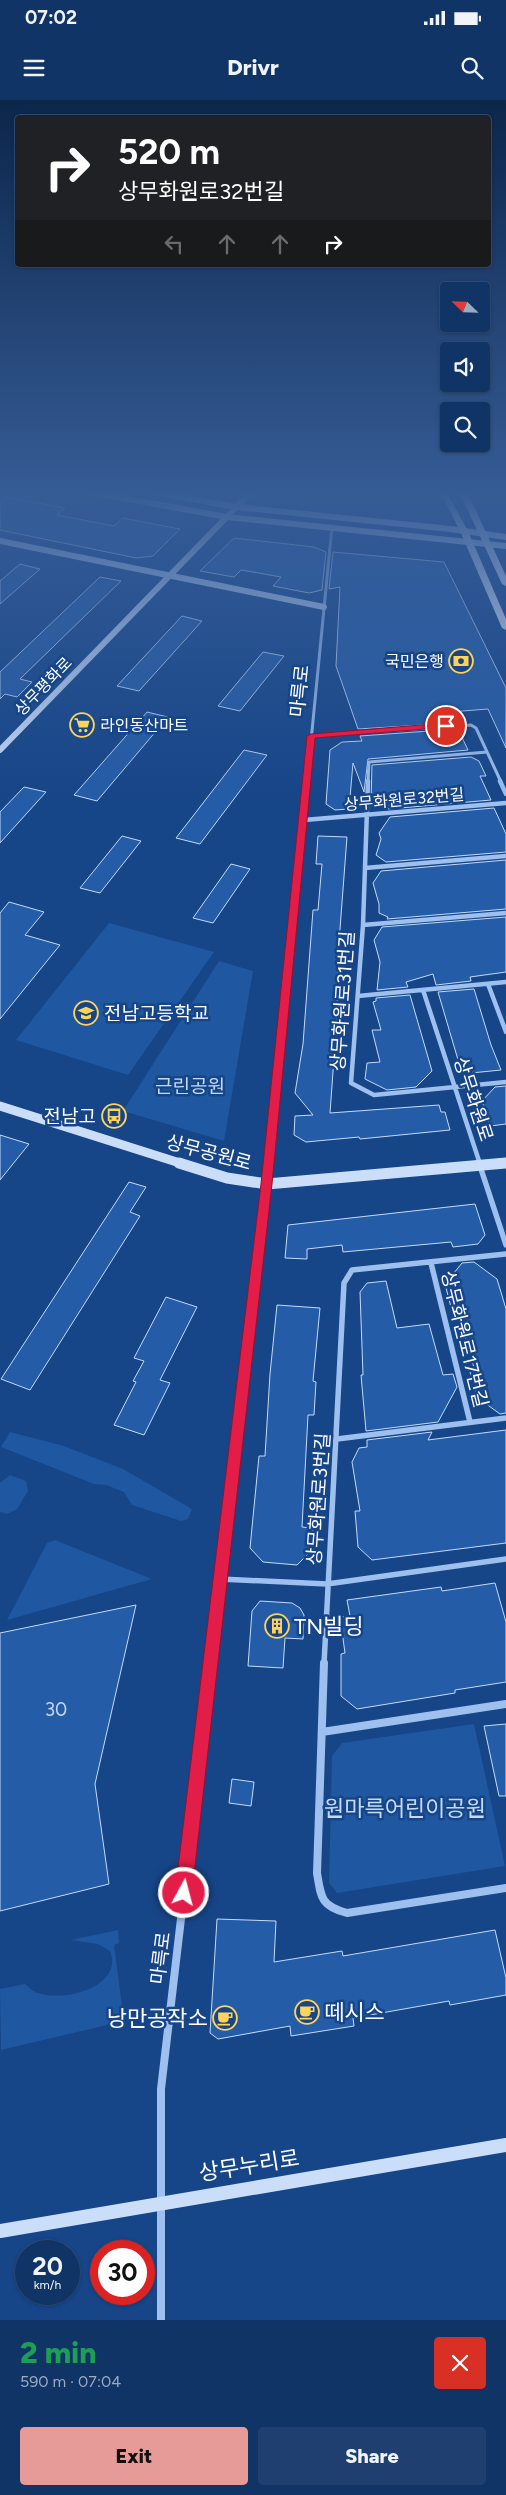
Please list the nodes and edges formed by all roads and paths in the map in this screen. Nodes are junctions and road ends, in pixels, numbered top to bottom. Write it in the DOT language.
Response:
graph roads {
  1 [pos="151,595"];
  2 [pos="264,595"];
  3 [pos="325,595"];
  4 [pos="492,595"];
  5 [pos="324,607"];
  6 [pos="506,628"];
  7 [pos="311,736"];
  8 [pos="0,750"];
  9 [pos="487,752"];
  10 [pos="506,794"];
  11 [pos="506,803"];
  12 [pos="368,815"];
  13 [pos="304,820"];
  14 [pos="506,856"];
  15 [pos="365,868"];
  16 [pos="506,913"];
  17 [pos="363,925"];
  18 [pos="506,982"];
  19 [pos="488,984"];
  20 [pos="423,990"];
  21 [pos="358,996"];
  22 [pos="506,1032"];
  23 [pos="506,1082"];
  24 [pos="454,1088"];
  25 [pos="0,1106"];
  26 [pos="506,1164"];
  27 [pos="480,1166"];
  28 [pos="267,1184"];
  29 [pos="506,1245"];
  30 [pos="506,1254"];
  31 [pos="430,1263"];
  32 [pos="506,1418"];
  33 [pos="470,1422"];
  34 [pos="337,1439"];
  35 [pos="506,1559"];
  36 [pos="220,1580"];
  37 [pos="327,1584"];
  38 [pos="506,1704"];
  39 [pos="322,1732"];
  40 [pos="506,1888"];
  41 [pos="506,2145"];
  42 [pos="161,2203"];
  43 [pos="0,2232"];
  44 [pos="161,2320"];
  1 -- 8 [label="street, 상무평화로"];
  2 -- 5 [label="street"];
  3 -- 5 [label="street, 마륵로"];
  4 -- 6 [label="main road"];
  5 -- 7 [label="street, 마륵로"];
  7 -- 9 [label="street"];
  7 -- 13 [label="street, 마륵로"];
  9 -- 10 [label="street"];
  9 -- 12 [label="street, 상무화원로31번길"];
  11 -- 12 [label="street, 상무화원로32번길"];
  12 -- 13 [label="street, 상무화원로32번길"];
  12 -- 15 [label="street, 상무화원로31번길"];
  13 -- 28 [label="street, 마륵로"];
  14 -- 15 [label="street"];
  15 -- 17 [label="street, 상무화원로31번길"];
  16 -- 17 [label="street"];
  17 -- 21 [label="street, 상무화원로31번길"];
  18 -- 19 [label="street"];
  19 -- 20 [label="street"];
  19 -- 22 [label="street"];
  20 -- 21 [label="street"];
  20 -- 24 [label="street, 상무화원로"];
  21 -- 24 [label="street, 상무화원로31번길"];
  23 -- 24 [label="street, 상무화원로31번길"];
  24 -- 27 [label="street, 상무화원로"];
  25 -- 28 [label="street, 상무공원로"];
  26 -- 27 [label="street, 상무공원로"];
  27 -- 28 [label="street, 상무공원로"];
  27 -- 29 [label="street, 상무화원로"];
  28 -- 36 [label="street, 마륵로"];
  30 -- 31 [label="street"];
  31 -- 33 [label="street, 상무화원로17번길"];
  31 -- 34 [label="street, 상무화원로3번길"];
  32 -- 33 [label="street, 상무화원로17번길"];
  33 -- 34 [label="street, 상무화원로17번길"];
  34 -- 37 [label="street, 상무화원로3번길"];
  35 -- 37 [label="street"];
  36 -- 37 [label="street"];
  36 -- 42 [label="street, 마륵로"];
  37 -- 39 [label="street, 상무화원로3번길"];
  38 -- 39 [label="street"];
  39 -- 40 [label="street, 상무화원로3번길"];
  41 -- 42 [label="street, 상무누리로"];
  42 -- 43 [label="street, 상무누리로"];
  42 -- 44 [label="street, 마륵로"];
}
